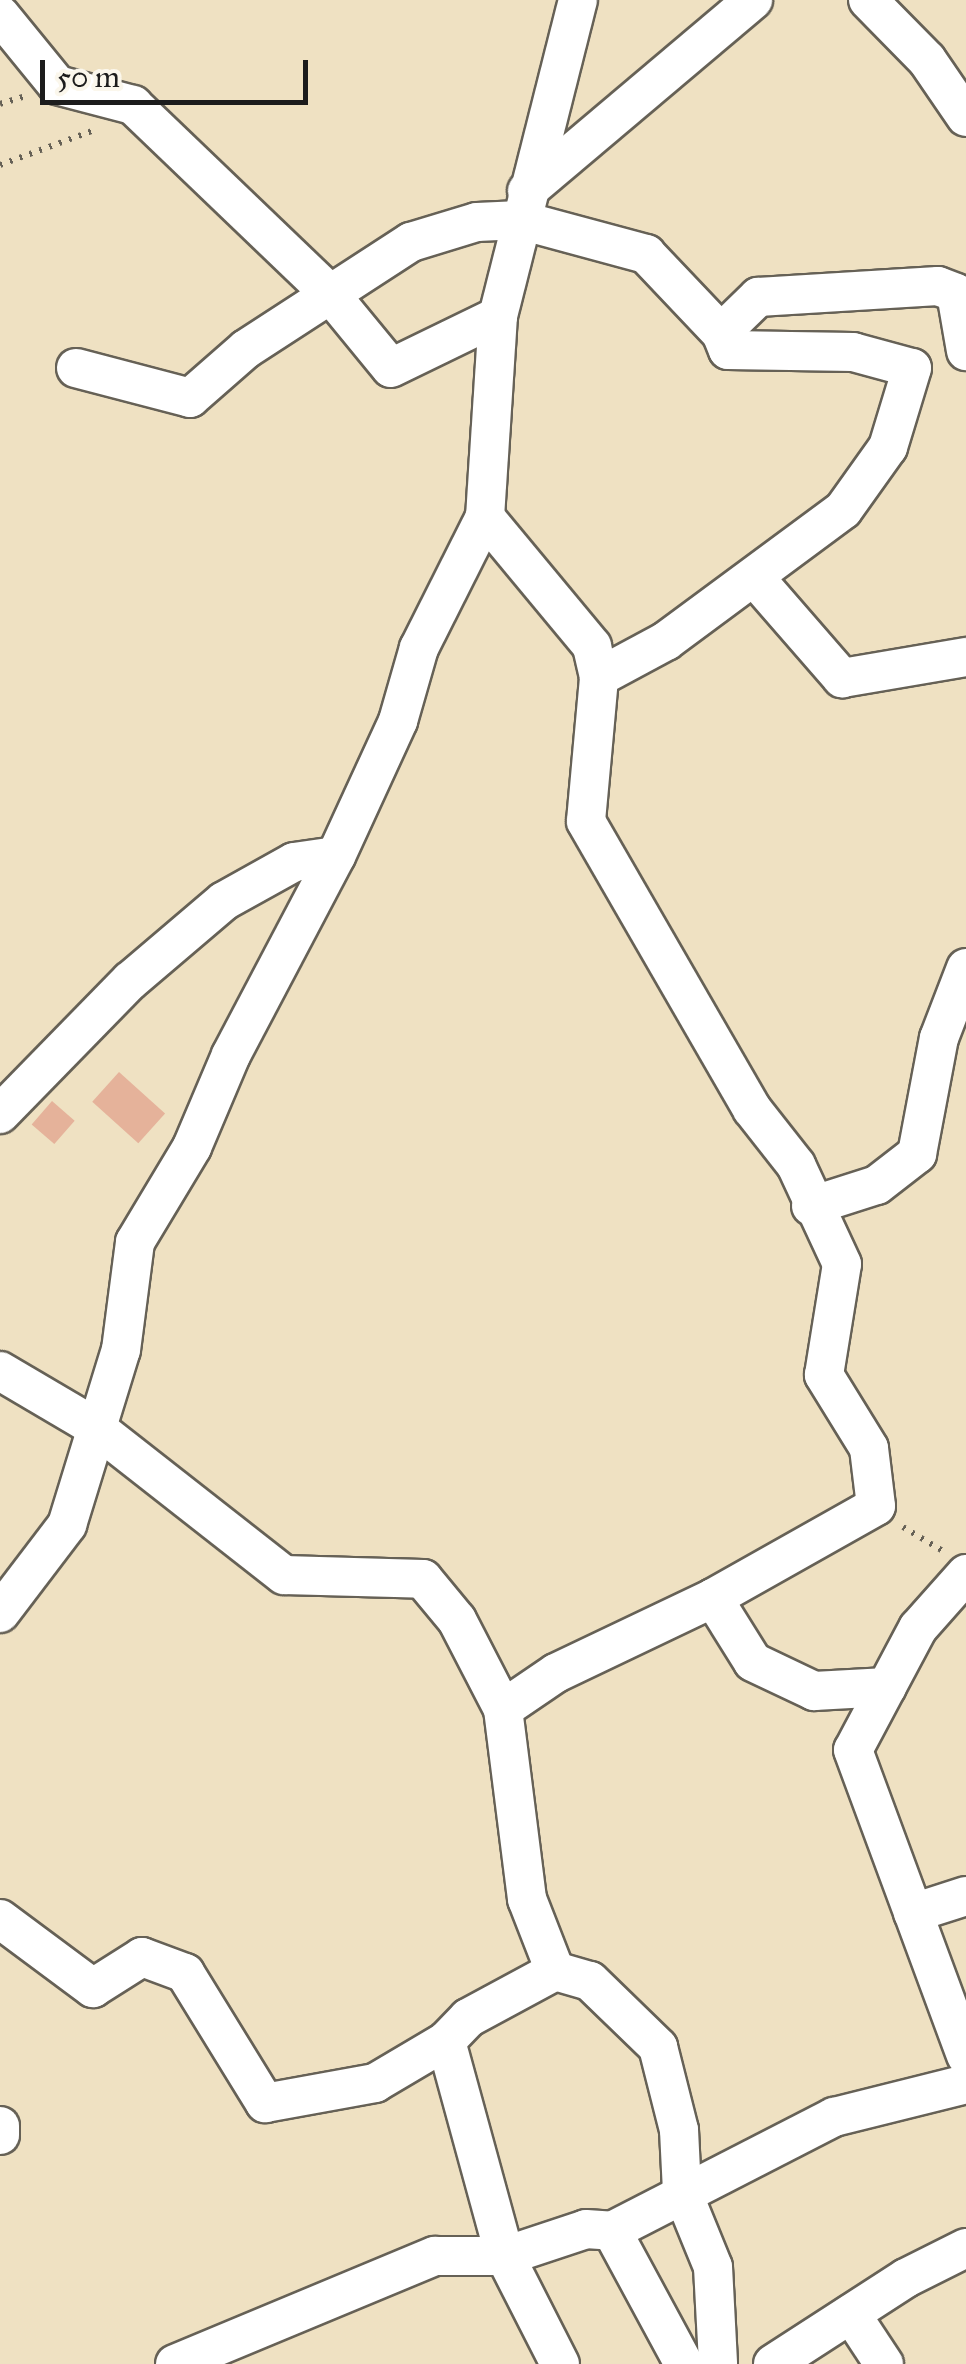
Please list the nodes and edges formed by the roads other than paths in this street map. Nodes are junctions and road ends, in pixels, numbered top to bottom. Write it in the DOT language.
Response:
graph roads {
  1 [pos="578,0"];
  2 [pos="753,0"];
  3 [pos="868,0"];
  4 [pos="0,15"];
  5 [pos="966,117"];
  6 [pos="524,206"];
  7 [pos="330,294"];
  8 [pos="498,316"];
  9 [pos="721,333"];
  10 [pos="966,350"];
  11 [pos="76,368"];
  12 [pos="485,516"];
  13 [pos="755,578"];
  14 [pos="966,657"];
  15 [pos="599,678"];
  16 [pos="336,856"];
  17 [pos="966,968"];
  18 [pos="0,1114"];
  19 [pos="811,1206"];
  20 [pos="0,1371"];
  21 [pos="95,1427"];
  22 [pos="959,1565"];
  23 [pos="713,1598"];
  24 [pos="0,1613"];
  25 [pos="887,1687"];
  26 [pos="503,1708"];
  27 [pos="966,1896"];
  28 [pos="913,1913"];
  29 [pos="0,1918"];
  30 [pos="555,1971"];
  31 [pos="446,2041"];
  32 [pos="966,2056"];
  33 [pos="966,2084"];
  34 [pos="0,2126"];
  35 [pos="0,2135"];
  36 [pos="682,2191"];
  37 [pos="612,2231"];
  38 [pos="966,2248"];
  39 [pos="505,2256"];
  40 [pos="850,2314"];
  41 [pos="175,2364"];
  42 [pos="560,2364"];
  43 [pos="684,2364"];
  44 [pos="718,2364"];
  45 [pos="773,2364"];
  46 [pos="884,2364"];
  1 -- 6 [label="street"];
  2 -- 6 [label="street"];
  3 -- 5 [label="street"];
  4 -- 7 [label="street"];
  6 -- 7 [label="street"];
  6 -- 8 [label="street"];
  6 -- 9 [label="street"];
  7 -- 8 [label="street"];
  7 -- 11 [label="street"];
  8 -- 12 [label="street"];
  9 -- 10 [label="street"];
  9 -- 13 [label="street"];
  12 -- 15 [label="street"];
  12 -- 16 [label="street"];
  13 -- 14 [label="street"];
  13 -- 15 [label="street"];
  15 -- 19 [label="street"];
  16 -- 18 [label="street"];
  16 -- 21 [label="street"];
  17 -- 19 [label="street"];
  19 -- 23 [label="street"];
  20 -- 21 [label="street"];
  21 -- 24 [label="street"];
  21 -- 26 [label="street"];
  22 -- 25 [label="street"];
  23 -- 25 [label="street"];
  23 -- 26 [label="street"];
  25 -- 28 [label="street"];
  26 -- 30 [label="street"];
  27 -- 28 [label="street"];
  28 -- 32 [label="street"];
  29 -- 31 [label="street"];
  30 -- 31 [label="street"];
  30 -- 36 [label="street"];
  31 -- 39 [label="street"];
  33 -- 36 [label="street"];
  34 -- 35 [label="street"];
  36 -- 37 [label="street"];
  36 -- 44 [label="street"];
  37 -- 39 [label="street"];
  37 -- 43 [label="street"];
  38 -- 40 [label="street"];
  39 -- 41 [label="street"];
  39 -- 42 [label="street"];
  40 -- 45 [label="street"];
  40 -- 46 [label="street"];
}
